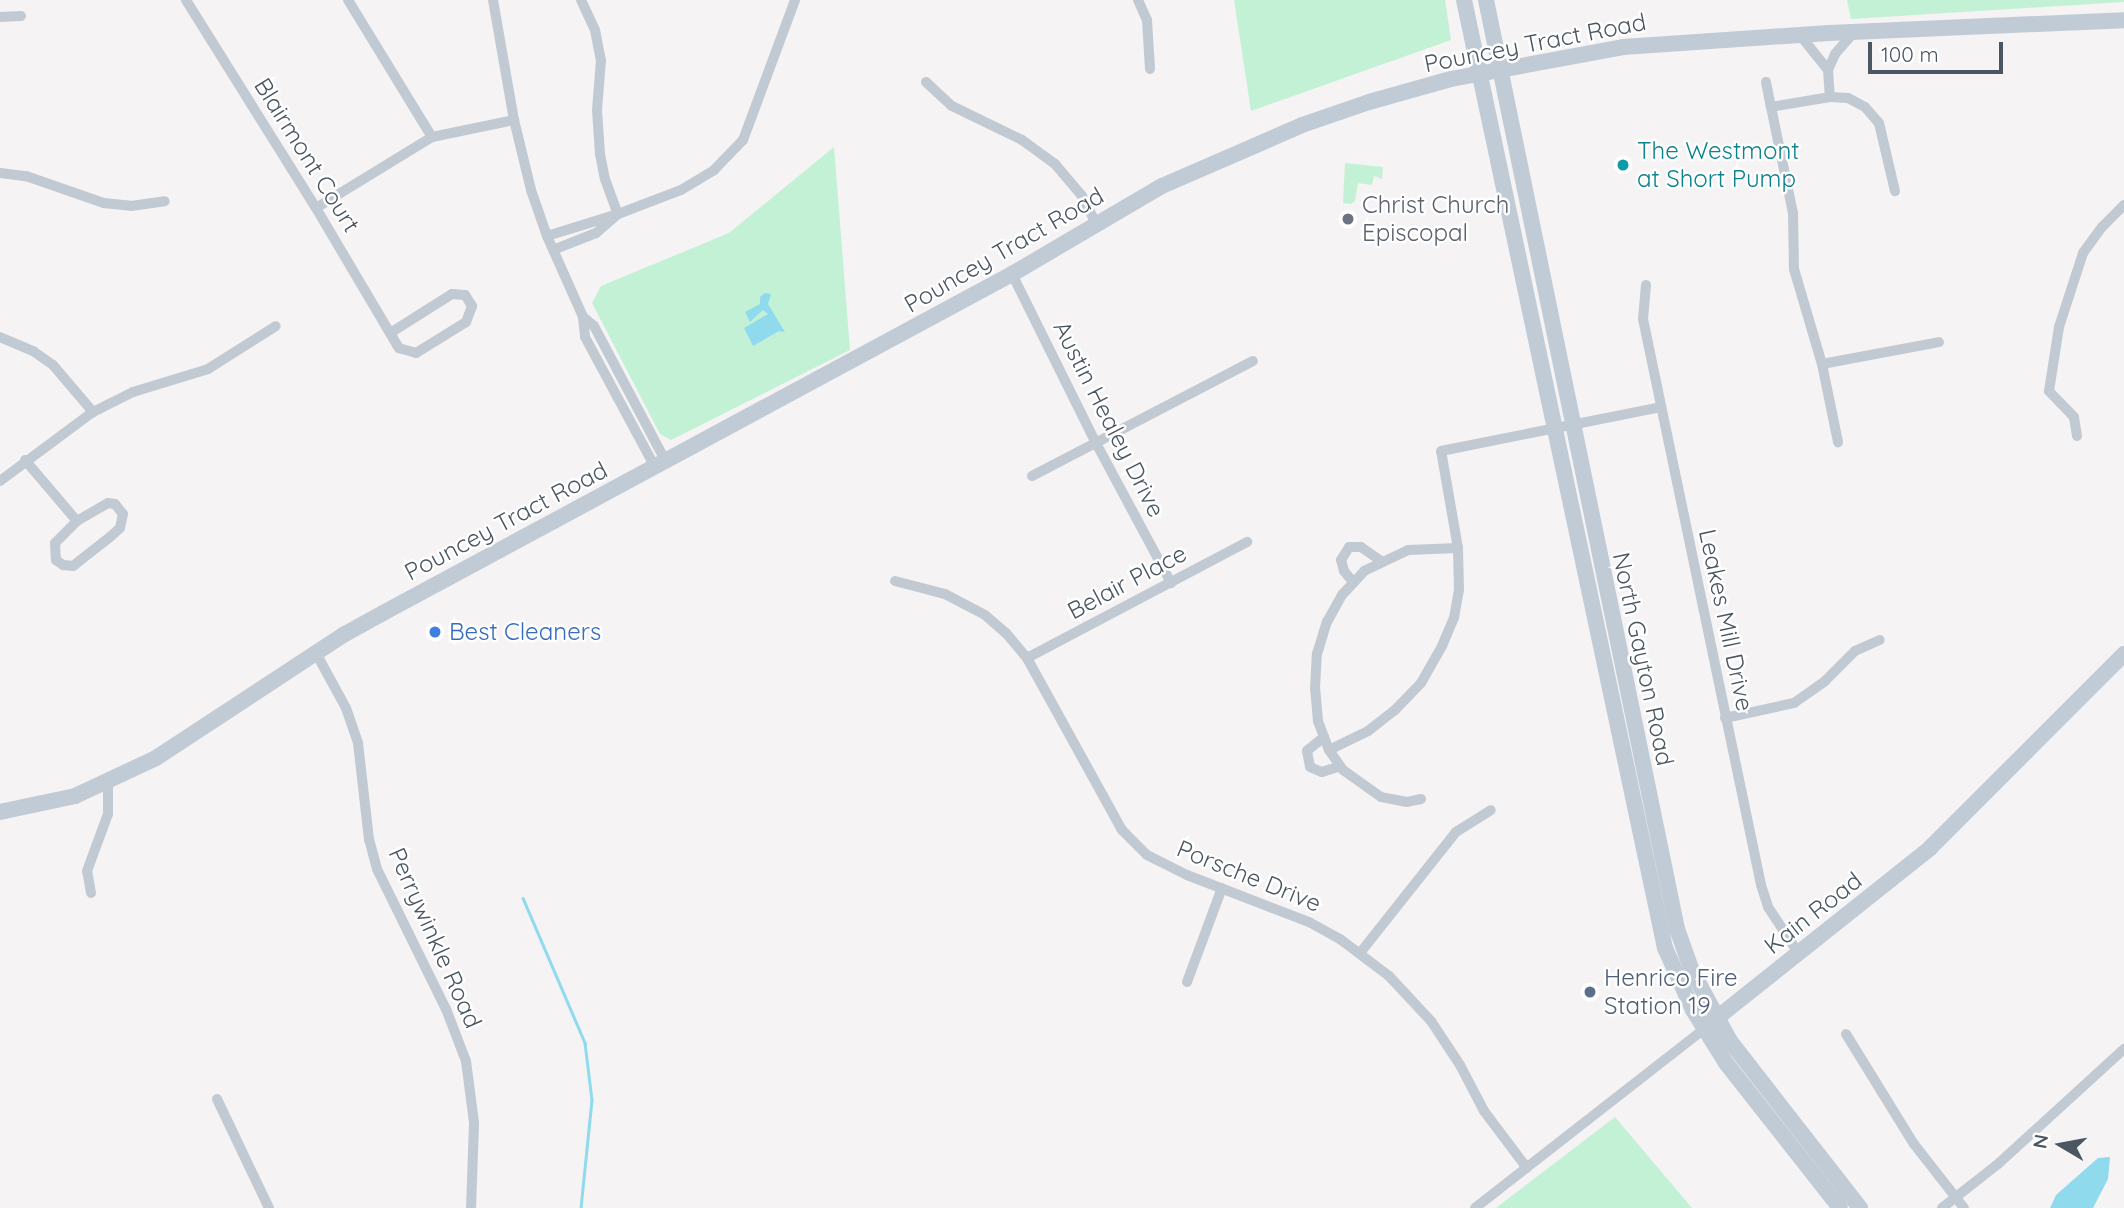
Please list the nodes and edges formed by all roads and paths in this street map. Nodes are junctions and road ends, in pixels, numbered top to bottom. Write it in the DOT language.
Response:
graph roads {
  1 [pos="186,0"];
  2 [pos="348,0"];
  3 [pos="493,0"];
  4 [pos="581,0"];
  5 [pos="795,0"];
  6 [pos="1138,0"];
  7 [pos="1465,0"];
  8 [pos="1486,0"];
  9 [pos="21,16"];
  10 [pos="0,17"];
  11 [pos="2124,20"];
  12 [pos="1854,32"];
  13 [pos="1800,35"];
  14 [pos="1150,69"];
  15 [pos="1499,69"];
  16 [pos="1828,70"];
  17 [pos="1479,73"];
  18 [pos="926,82"];
  19 [pos="1766,82"];
  20 [pos="1830,97"];
  21 [pos="1771,107"];
  22 [pos="514,120"];
  23 [pos="432,137"];
  24 [pos="0,173"];
  25 [pos="1895,191"];
  26 [pos="165,201"];
  27 [pos="2124,205"];
  28 [pos="316,208"];
  29 [pos="618,214"];
  30 [pos="1096,223"];
  31 [pos="547,236"];
  32 [pos="553,250"];
  33 [pos="1012,274"];
  34 [pos="1646,285"];
  35 [pos="276,326"];
  36 [pos="390,333"];
  37 [pos="0,337"];
  38 [pos="1939,342"];
  39 [pos="1253,361"];
  40 [pos="1822,363"];
  41 [pos="1661,407"];
  42 [pos="93,412"];
  43 [pos="1572,425"];
  44 [pos="1553,429"];
  45 [pos="2077,436"];
  46 [pos="1838,442"];
  47 [pos="1096,443"];
  48 [pos="25,460"];
  49 [pos="661,465"];
  50 [pos="1032,476"];
  51 [pos="0,481"];
  52 [pos="77,520"];
  53 [pos="1247,542"];
  54 [pos="1458,548"];
  55 [pos="1381,561"];
  56 [pos="895,581"];
  57 [pos="1353,582"];
  58 [pos="1171,583"];
  59 [pos="1880,640"];
  60 [pos="316,653"];
  61 [pos="2124,654"];
  62 [pos="1027,658"];
  63 [pos="1725,718"];
  64 [pos="1324,737"];
  65 [pos="1329,750"];
  66 [pos="1340,766"];
  67 [pos="108,783"];
  68 [pos="1421,799"];
  69 [pos="1491,810"];
  70 [pos="0,812"];
  71 [pos="1222,888"];
  72 [pos="92,893"];
  73 [pos="1360,953"];
  74 [pos="1799,954"];
  75 [pos="1187,982"];
  76 [pos="1710,1023"];
  77 [pos="1846,1034"];
  78 [pos="2122,1054"];
  79 [pos="217,1099"];
  80 [pos="1527,1168"];
  81 [pos="1956,1197"];
  82 [pos="269,1208"];
  83 [pos="471,1208"];
  84 [pos="1475,1208"];
  85 [pos="1840,1208"];
  86 [pos="1860,1208"];
  87 [pos="1942,1208"];
  88 [pos="1965,1208"];
  1 -- 28 [label="street, Blairmont Court"];
  2 -- 23 [label="street"];
  3 -- 22 [label="street"];
  4 -- 29 [label="street"];
  5 -- 29 [label="street"];
  6 -- 14 [label="street"];
  7 -- 17 [label="main road, North Gayton Road"];
  8 -- 15 [label="main road, North Gayton Road"];
  9 -- 10 [label="street"];
  11 -- 12 [label="main road, Pouncey Tract Road"];
  12 -- 13 [label="main road, Pouncey Tract Road"];
  12 -- 16 [label="street"];
  13 -- 15 [label="main road, Pouncey Tract Road"];
  13 -- 16 [label="street"];
  15 -- 17 [label="main road, Pouncey Tract Road"];
  15 -- 43 [label="main road, North Gayton Road"];
  16 -- 20 [label="street"];
  17 -- 30 [label="main road, Pouncey Tract Road"];
  17 -- 44 [label="main road, North Gayton Road"];
  18 -- 30 [label="street"];
  19 -- 21 [label="street"];
  20 -- 21 [label="street"];
  20 -- 25 [label="street"];
  21 -- 40 [label="street"];
  22 -- 23 [label="street"];
  22 -- 31 [label="street"];
  23 -- 28 [label="street"];
  24 -- 26 [label="street"];
  27 -- 45 [label="street"];
  28 -- 36 [label="street, Blairmont Court"];
  29 -- 31 [label="street"];
  29 -- 32 [label="street"];
  30 -- 33 [label="main road, Pouncey Tract Road"];
  31 -- 32 [label="street"];
  32 -- 49 [label="street"];
  33 -- 47 [label="street, Austin Healey Drive"];
  33 -- 49 [label="main road, Pouncey Tract Road"];
  34 -- 41 [label="street, Leakes Mill Drive"];
  35 -- 42 [label="street"];
  36 -- 36 [label="street, Blairmont Court"];
  37 -- 42 [label="street"];
  38 -- 40 [label="street"];
  39 -- 47 [label="street"];
  40 -- 46 [label="street"];
  41 -- 43 [label="street"];
  41 -- 63 [label="street, Leakes Mill Drive"];
  42 -- 48 [label="street"];
  43 -- 44 [label="street"];
  43 -- 76 [label="main road, North Gayton Road"];
  44 -- 54 [label="street"];
  44 -- 76 [label="main road, North Gayton Road"];
  47 -- 50 [label="street"];
  47 -- 58 [label="street, Austin Healey Drive"];
  48 -- 51 [label="street"];
  48 -- 52 [label="street"];
  49 -- 60 [label="main road, Pouncey Tract Road"];
  52 -- 52 [label="street"];
  53 -- 58 [label="street, Belair Place"];
  54 -- 55 [label="street"];
  54 -- 65 [label="street"];
  55 -- 57 [label="street"];
  55 -- 57 [label="street"];
  56 -- 62 [label="street, Porsche Drive"];
  57 -- 64 [label="street"];
  58 -- 62 [label="street, Belair Place"];
  59 -- 63 [label="street"];
  60 -- 67 [label="main road, Pouncey Tract Road"];
  60 -- 83 [label="street, Perrywinkle Road"];
  61 -- 74 [label="main road, Kain Road"];
  62 -- 71 [label="street, Porsche Drive"];
  63 -- 74 [label="street, Leakes Mill Drive"];
  64 -- 65 [label="street"];
  64 -- 66 [label="street"];
  65 -- 66 [label="street"];
  66 -- 68 [label="street"];
  67 -- 70 [label="main road, Pouncey Tract Road"];
  67 -- 72 [label="street"];
  69 -- 73 [label="street"];
  71 -- 73 [label="street, Porsche Drive"];
  71 -- 75 [label="street"];
  73 -- 80 [label="street, Porsche Drive"];
  74 -- 76 [label="main road, Kain Road"];
  76 -- 80 [label="street, Kain Road"];
  76 -- 85 [label="main road, North Gayton Road"];
  76 -- 86 [label="main road, North Gayton Road"];
  77 -- 81 [label="street"];
  78 -- 81 [label="street"];
  79 -- 82 [label="street"];
  80 -- 84 [label="street, Kain Road"];
  81 -- 87 [label="street"];
  81 -- 88 [label="street"];
}
